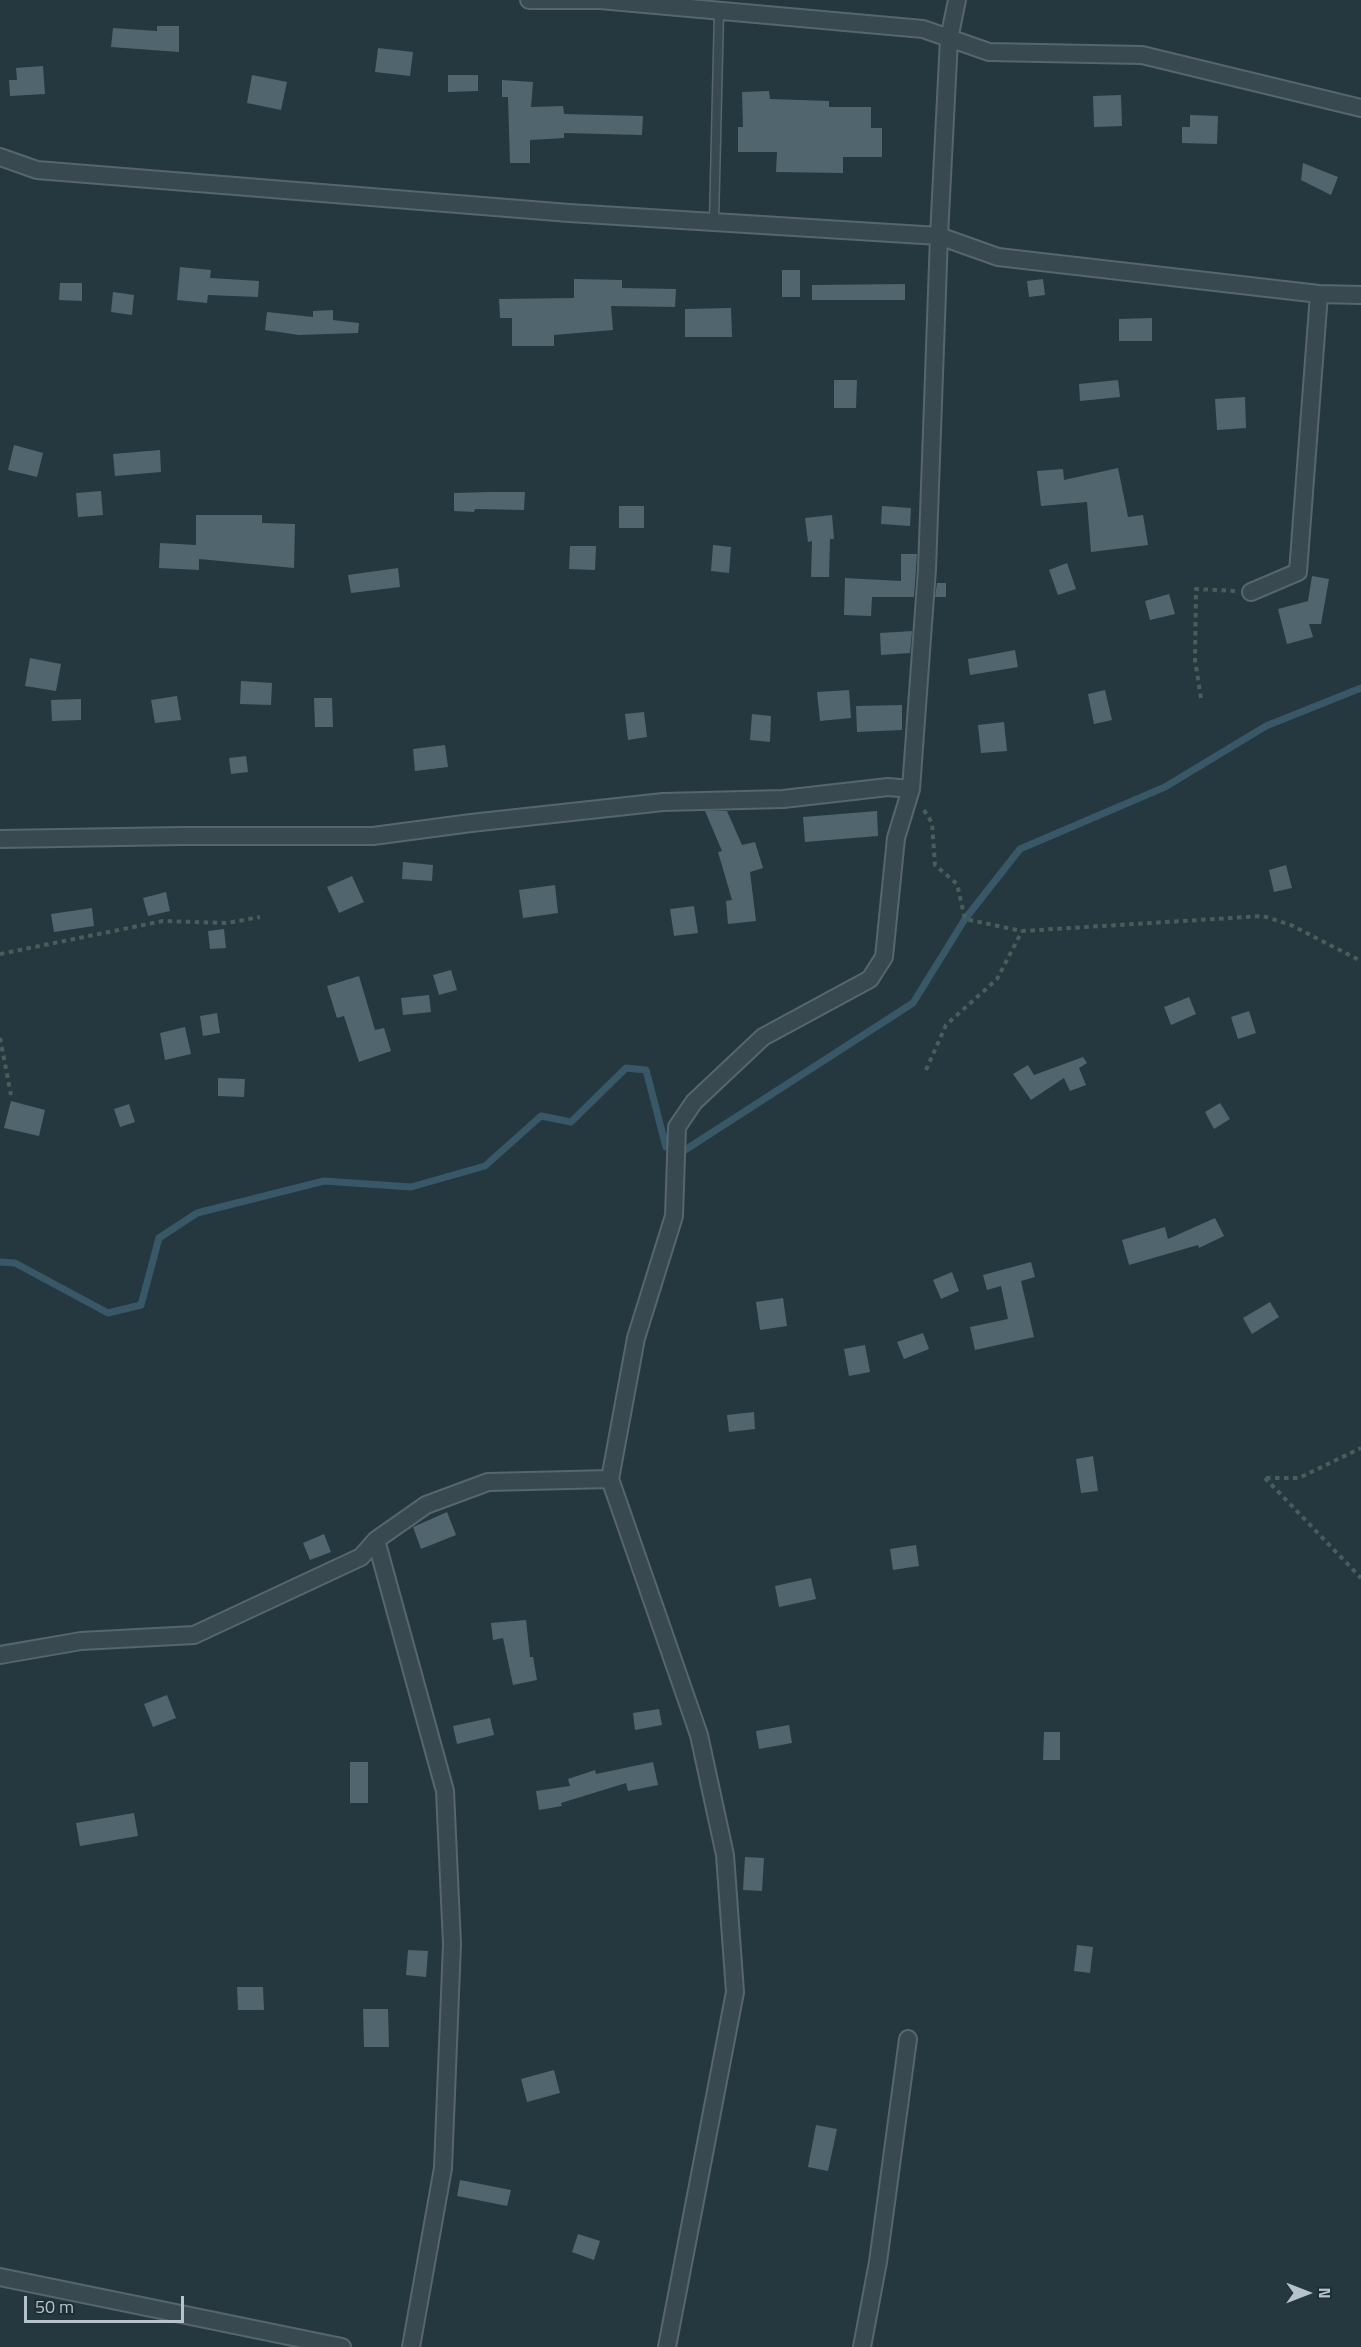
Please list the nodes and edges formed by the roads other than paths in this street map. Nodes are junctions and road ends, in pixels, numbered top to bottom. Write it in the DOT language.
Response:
graph roads {
  1 [pos="529,0"];
  2 [pos="600,0"];
  3 [pos="957,0"];
  4 [pos="719,11"];
  5 [pos="949,39"];
  6 [pos="1361,108"];
  7 [pos="0,157"];
  8 [pos="714,222"];
  9 [pos="939,236"];
  10 [pos="1319,294"];
  11 [pos="1361,295"];
  12 [pos="1251,592"];
  13 [pos="911,789"];
  14 [pos="0,839"];
  15 [pos="610,1479"];
  16 [pos="376,1540"];
  17 [pos="0,1655"];
  18 [pos="908,2039"];
  19 [pos="0,2277"];
  20 [pos="342,2347"];
  21 [pos="411,2347"];
  22 [pos="667,2347"];
  23 [pos="862,2347"];
  1 -- 2 [label="street"];
  2 -- 4 [label="street"];
  3 -- 5 [label="street"];
  4 -- 5 [label="street"];
  4 -- 8 [label="lane"];
  5 -- 6 [label="street"];
  5 -- 9 [label="street"];
  7 -- 8 [label="street"];
  8 -- 9 [label="street"];
  9 -- 10 [label="street"];
  9 -- 13 [label="street"];
  10 -- 11 [label="street"];
  10 -- 12 [label="street"];
  13 -- 14 [label="street"];
  13 -- 15 [label="street"];
  15 -- 16 [label="street"];
  15 -- 22 [label="street"];
  16 -- 17 [label="street"];
  16 -- 21 [label="street"];
  18 -- 23 [label="street"];
  19 -- 20 [label="street"];
}
